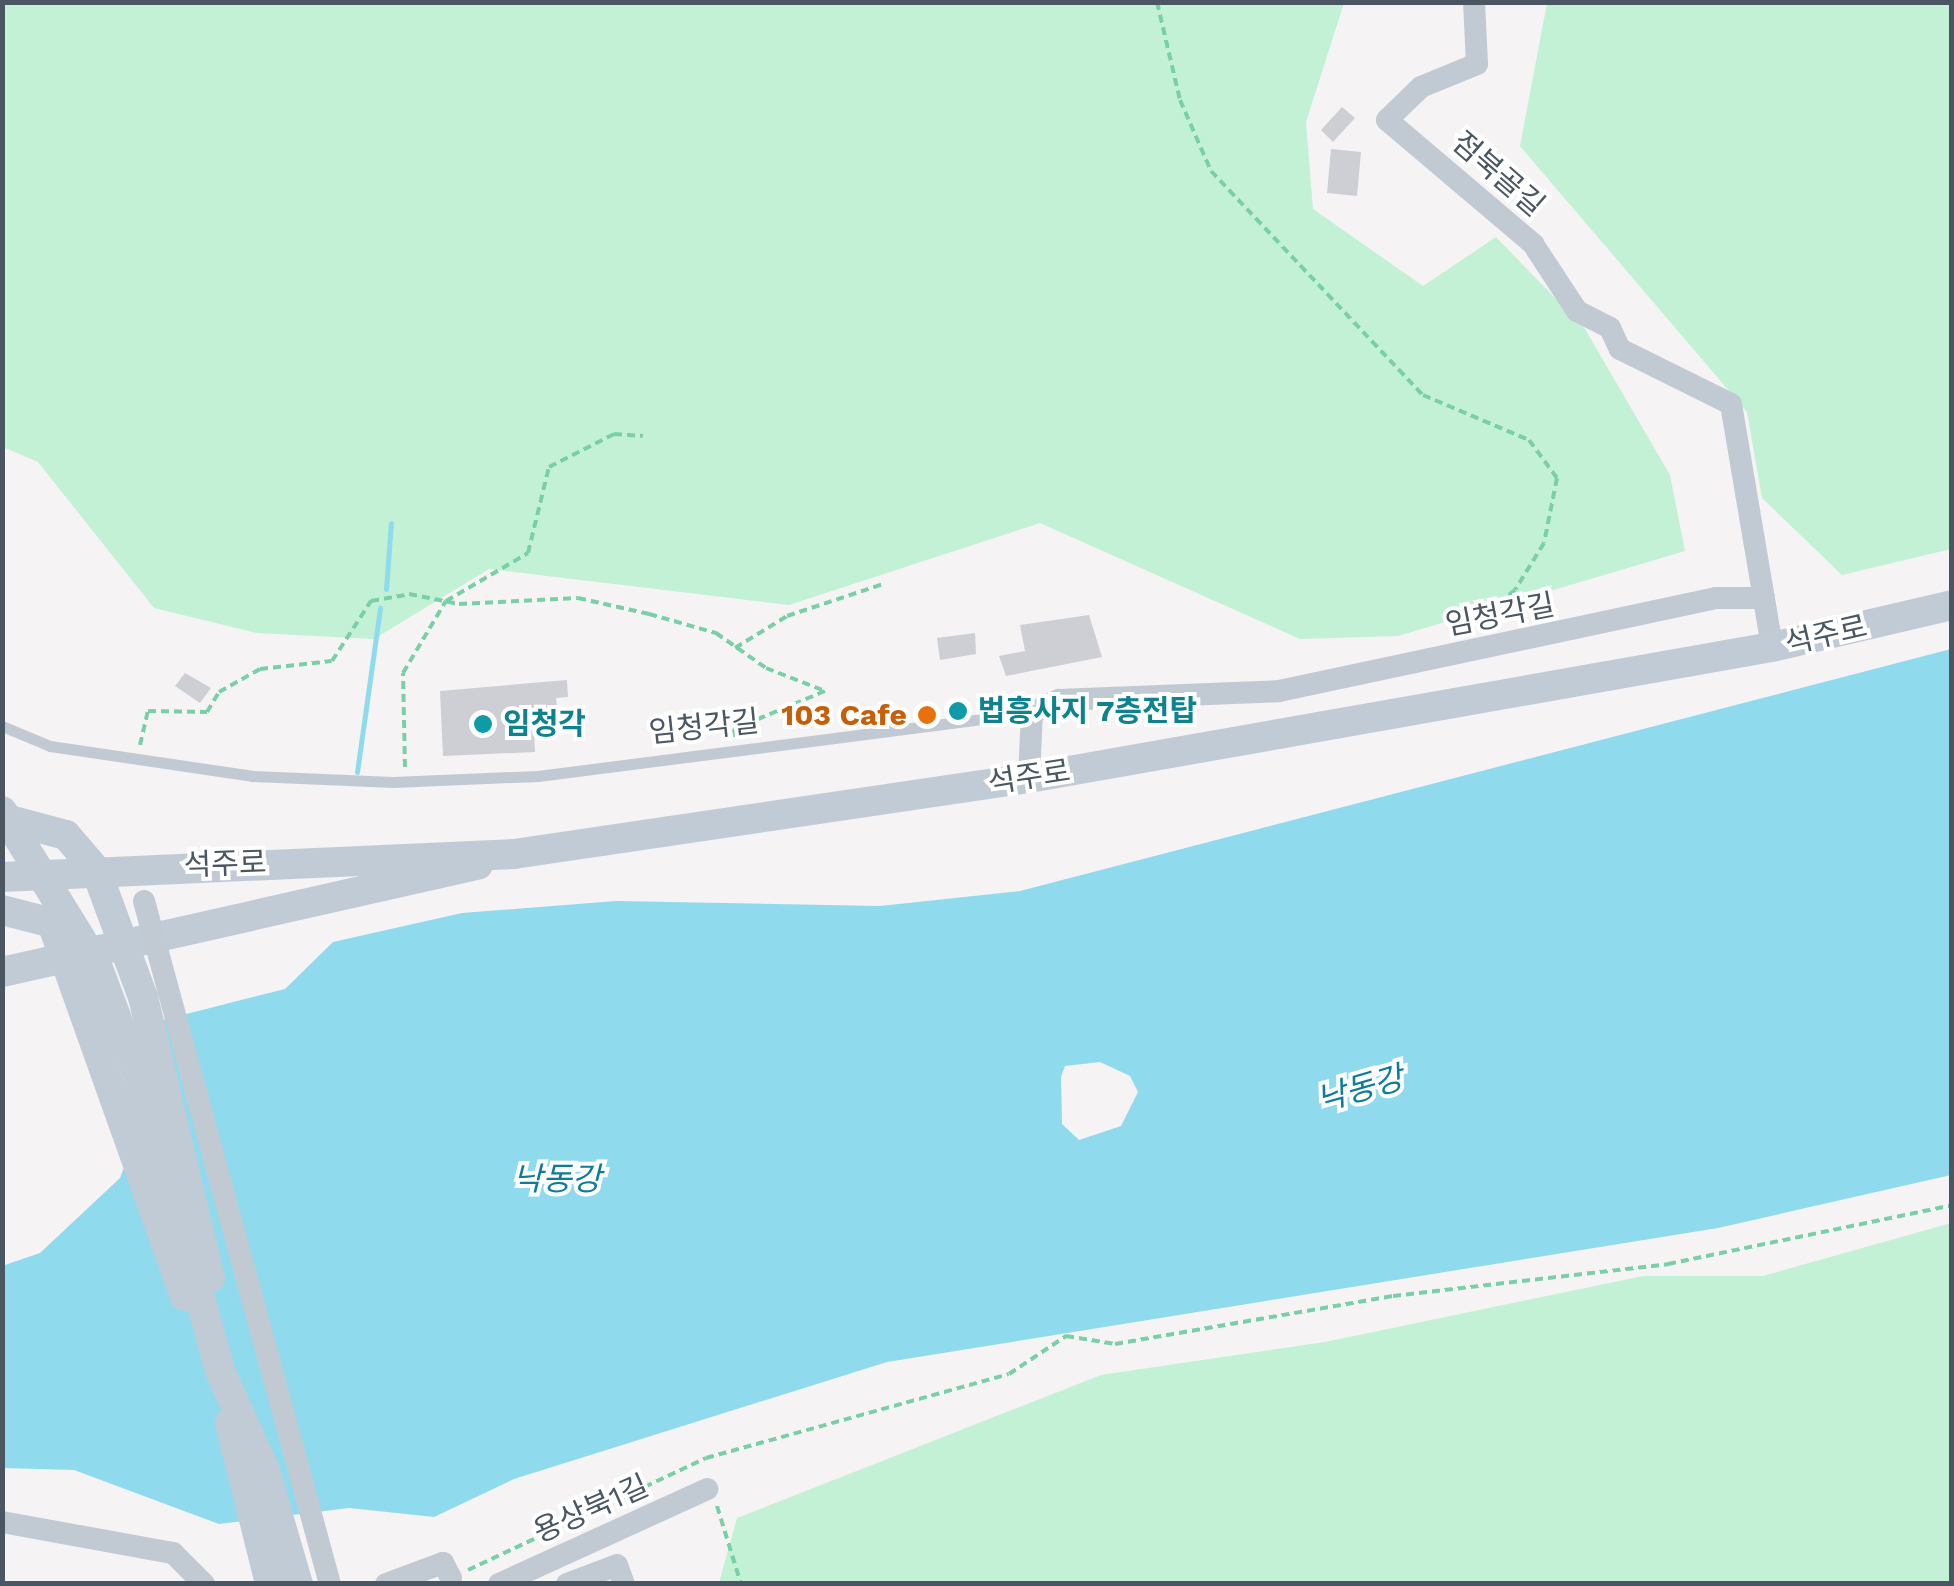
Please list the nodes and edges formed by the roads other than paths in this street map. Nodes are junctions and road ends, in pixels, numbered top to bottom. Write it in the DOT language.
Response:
graph roads {
  1 [pos="1474,2"];
  2 [pos="1764,598"];
  3 [pos="1952,605"];
  4 [pos="1772,648"];
  5 [pos="1032,713"];
  6 [pos="2,726"];
  7 [pos="1029,778"];
  8 [pos="2,810"];
  9 [pos="2,818"];
  10 [pos="514,854"];
  11 [pos="96,870"];
  12 [pos="2,877"];
  13 [pos="144,892"];
  14 [pos="2,897"];
  15 [pos="2,910"];
  16 [pos="2,972"];
  17 [pos="220,1371"];
  18 [pos="707,1489"];
  19 [pos="2,1522"];
  20 [pos="589,1542"];
  21 [pos="620,1574"];
  22 [pos="451,1578"];
  23 [pos="571,1580"];
  24 [pos="204,1584"];
  25 [pos="270,1584"];
  26 [pos="298,1584"];
  27 [pos="330,1584"];
  28 [pos="386,1584"];
  29 [pos="500,1584"];
  1 -- 2 [label="street, 점북골길"];
  2 -- 4 [label="street, 점북골길"];
  2 -- 5 [label="street, 임청각길"];
  3 -- 4 [label="street, 석주로"];
  4 -- 7 [label="street, 석주로"];
  5 -- 6 [label="lane, 임청각길"];
  5 -- 7 [label="street"];
  7 -- 10 [label="street, 석주로"];
  8 -- 17 [label="street, bridge"];
  9 -- 11 [label="street"];
  10 -- 11 [label="street, 석주로"];
  10 -- 16 [label="street"];
  11 -- 12 [label="street"];
  11 -- 14 [label="street"];
  11 -- 17 [label="street, bridge"];
  13 -- 27 [label="street, bridge"];
  15 -- 17 [label="street, bridge"];
  17 -- 25 [label="street"];
  17 -- 26 [label="street"];
  18 -- 20 [label="street, 용상북1길"];
  19 -- 24 [label="street"];
  20 -- 23 [label="street"];
  20 -- 29 [label="street, 용상북1길"];
  21 -- 23 [label="street"];
  22 -- 28 [label="street"];
}
